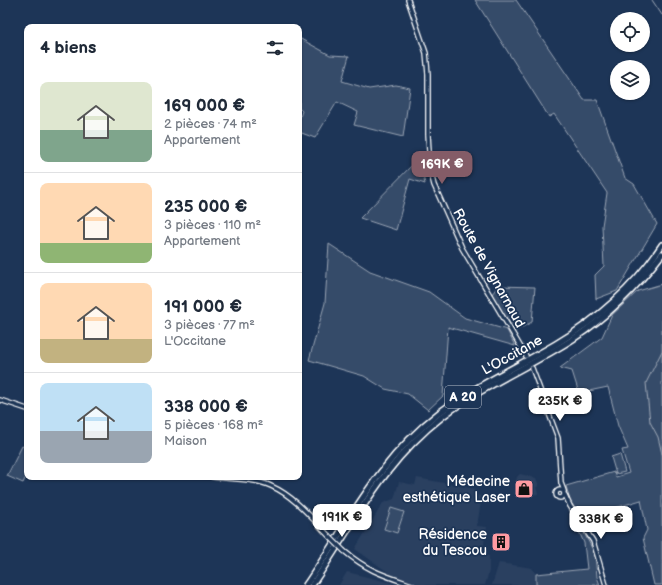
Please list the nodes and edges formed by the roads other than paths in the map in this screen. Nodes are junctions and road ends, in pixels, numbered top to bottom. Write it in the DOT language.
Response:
graph roads {
  1 [pos="408,0"];
  2 [pos="662,246"];
  3 [pos="662,254"];
  4 [pos="526,356"];
  5 [pos="532,368"];
  6 [pos="0,400"];
  7 [pos="24,408"];
  8 [pos="243,480"];
  9 [pos="561,483"];
  10 [pos="558,491"];
  11 [pos="564,493"];
  12 [pos="560,498"];
  13 [pos="570,506"];
  14 [pos="306,585"];
  15 [pos="312,585"];
  16 [pos="412,585"];
  17 [pos="606,585"];
  1 -- 4 [label="street, Route de Vignarnaud"];
  2 -- 14 [label="highway, L'Occitane / A 20"];
  3 -- 15 [label="highway, L'Occitane / A 20"];
  5 -- 9 [label="street"];
  6 -- 7 [label="street"];
  8 -- 16 [label="street, bridge"];
  9 -- 10 [label="street"];
  9 -- 11 [label="street"];
  10 -- 11 [label="street"];
  10 -- 12 [label="street"];
  11 -- 12 [label="street"];
  11 -- 13 [label="street"];
  12 -- 13 [label="street"];
  13 -- 17 [label="street"];
}
